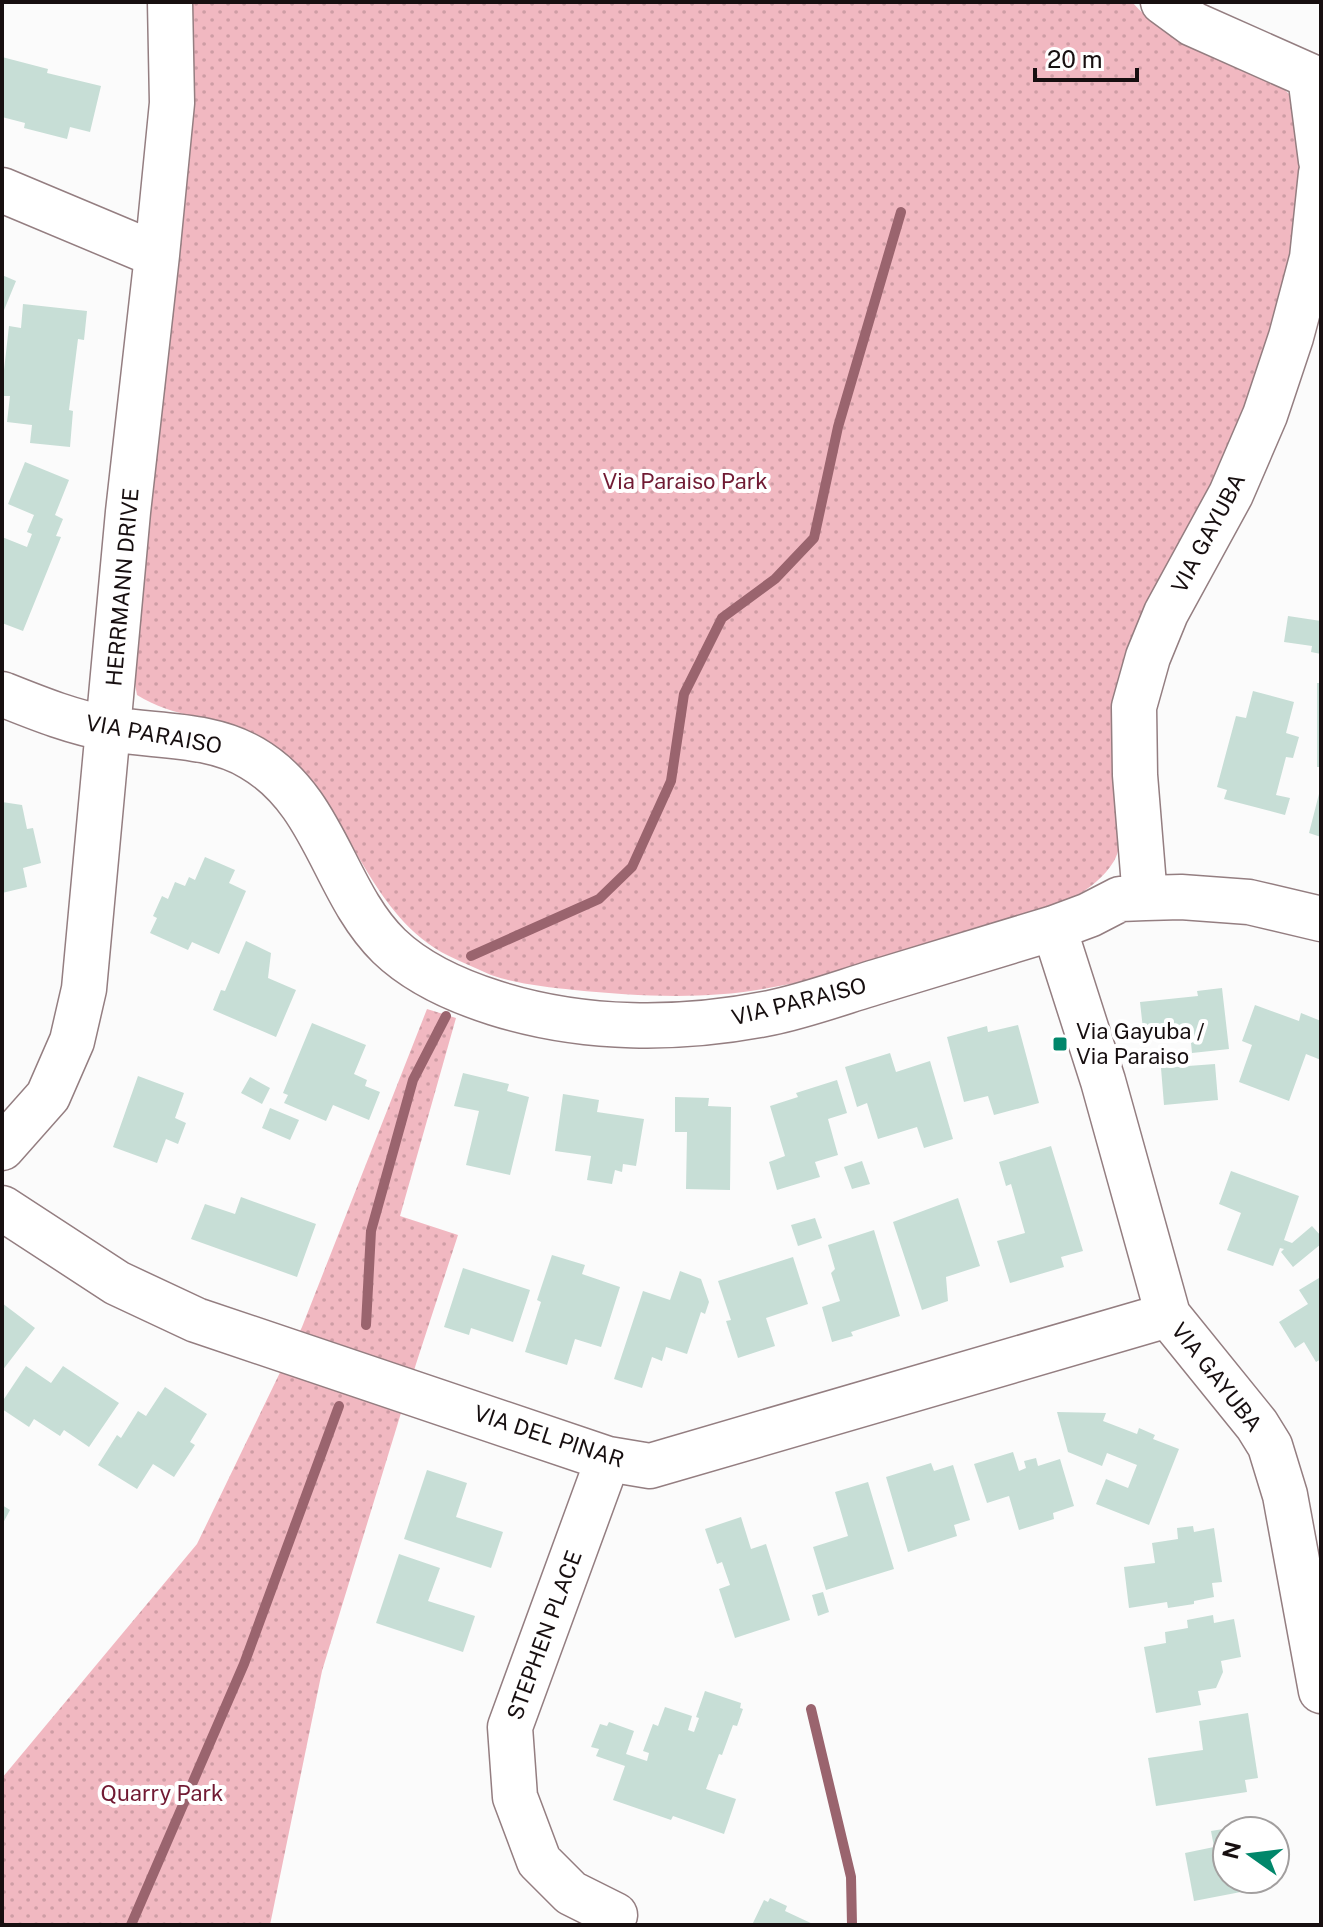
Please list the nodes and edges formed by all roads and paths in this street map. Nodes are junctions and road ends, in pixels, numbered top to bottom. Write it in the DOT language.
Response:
graph roads {
  1 [pos="170,2"];
  2 [pos="1163,2"];
  3 [pos="1316,71"];
  4 [pos="1321,161"];
  5 [pos="1321,173"];
  6 [pos="2,190"];
  7 [pos="157,255"];
  8 [pos="2,694"];
  9 [pos="109,729"];
  10 [pos="1145,898"];
  11 [pos="1321,919"];
  12 [pos="1054,928"];
  13 [pos="2,1148"];
  14 [pos="2,1208"];
  15 [pos="1168,1315"];
  16 [pos="608,1459"];
  17 [pos="1321,1691"];
  18 [pos="615,1915"];
  1 -- 7 [label="street, HERRMANN DRIVE"];
  2 -- 3 [label="street"];
  3 -- 4 [label="street"];
  5 -- 10 [label="street, VIA GAYUBA"];
  6 -- 7 [label="street"];
  7 -- 9 [label="street, HERRMANN DRIVE"];
  8 -- 9 [label="street, VIA PARAISO"];
  9 -- 12 [label="street, VIA PARAISO"];
  9 -- 13 [label="street, HERRMANN DRIVE"];
  10 -- 11 [label="street, VIA PARAISO"];
  10 -- 12 [label="street, VIA PARAISO"];
  12 -- 15 [label="street, VIA GAYUBA"];
  14 -- 16 [label="street, VIA DEL PINAR"];
  15 -- 16 [label="street, VIA DEL PINAR"];
  15 -- 17 [label="street, VIA GAYUBA"];
  16 -- 18 [label="street, STEPHEN PLACE"];
}
